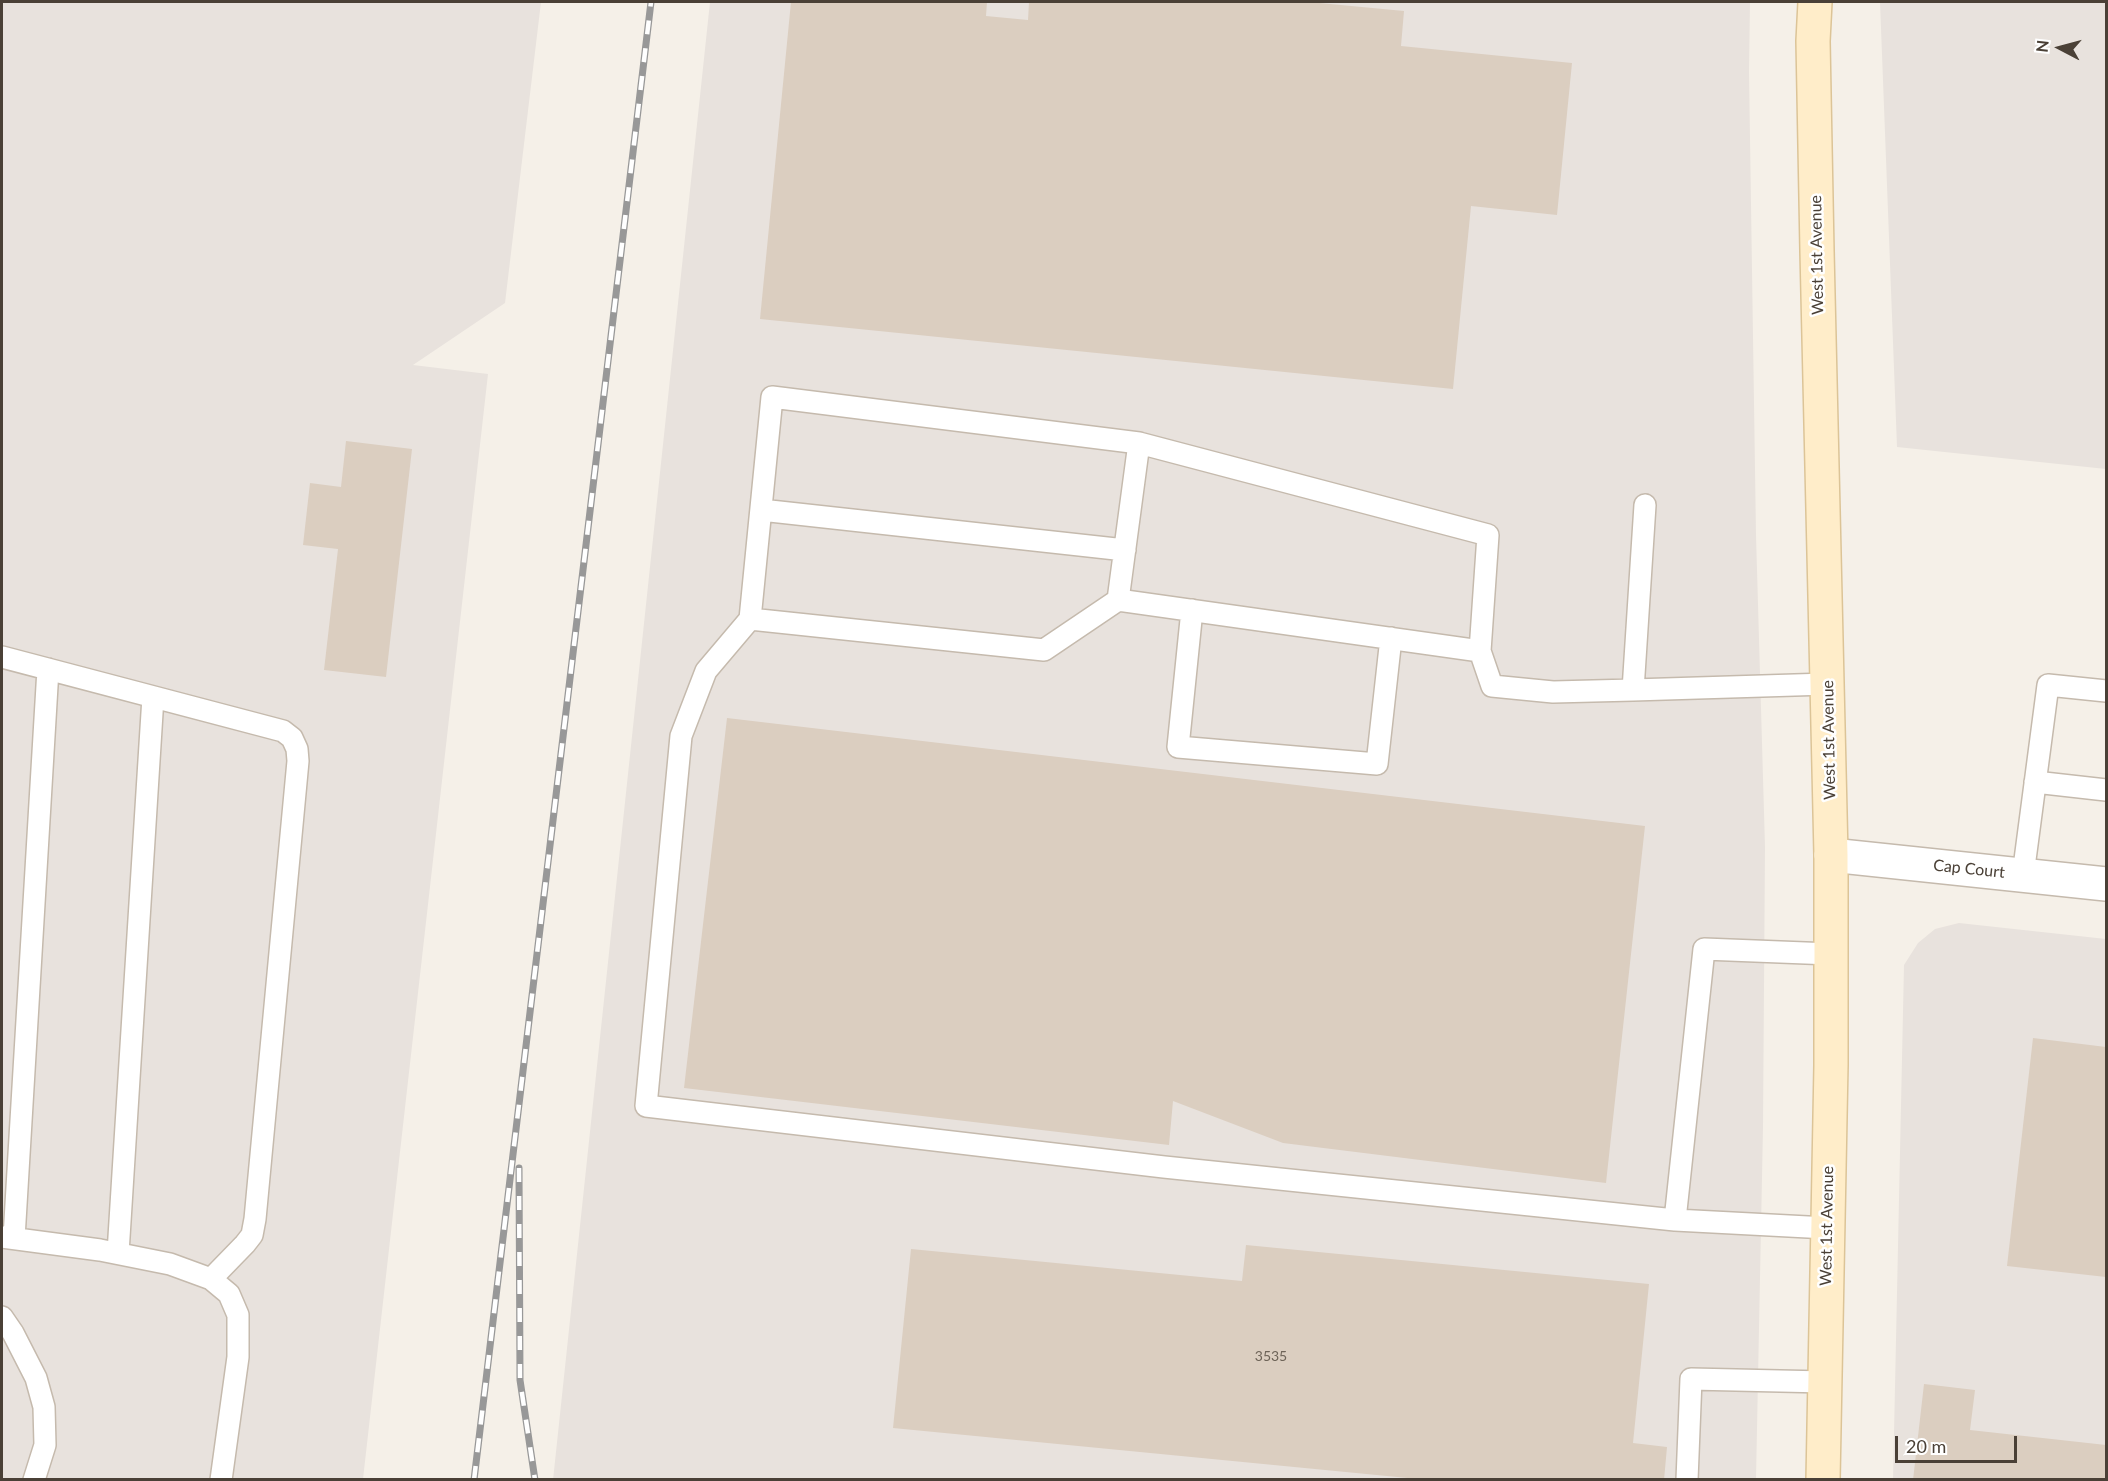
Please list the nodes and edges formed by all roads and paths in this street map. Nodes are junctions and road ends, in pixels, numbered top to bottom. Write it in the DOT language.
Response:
graph roads {
  1 [pos="1815,2"];
  2 [pos="1139,443"];
  3 [pos="1645,505"];
  4 [pos="761,510"];
  5 [pos="1125,550"];
  6 [pos="1118,600"];
  7 [pos="1192,610"];
  8 [pos="750,619"];
  9 [pos="1391,638"];
  10 [pos="1480,651"];
  11 [pos="2,657"];
  12 [pos="48,669"];
  13 [pos="1827,684"];
  14 [pos="1633,690"];
  15 [pos="2106,691"];
  16 [pos="153,697"];
  17 [pos="2035,782"];
  18 [pos="2106,790"];
  19 [pos="1831,855"];
  20 [pos="2023,875"];
  21 [pos="2106,884"];
  22 [pos="1831,954"];
  23 [pos="1675,1220"];
  24 [pos="1827,1228"];
  25 [pos="8,1237"];
  26 [pos="118,1253"];
  27 [pos="211,1280"];
  28 [pos="2,1317"];
  29 [pos="1825,1382"];
  30 [pos="34,1479"];
  31 [pos="222,1479"];
  32 [pos="1687,1479"];
  33 [pos="1822,1479"];
  1 -- 13 [label="street, West 1st Avenue"];
  2 -- 4 [label="lane"];
  2 -- 5 [label="lane"];
  2 -- 10 [label="lane"];
  3 -- 14 [label="lane"];
  4 -- 5 [label="lane"];
  4 -- 8 [label="lane"];
  5 -- 6 [label="lane"];
  6 -- 7 [label="lane"];
  6 -- 8 [label="lane"];
  7 -- 9 [label="lane"];
  7 -- 9 [label="lane"];
  8 -- 23 [label="lane"];
  9 -- 10 [label="lane"];
  10 -- 14 [label="lane"];
  11 -- 12 [label="lane"];
  12 -- 16 [label="lane"];
  12 -- 25 [label="lane"];
  13 -- 14 [label="lane"];
  13 -- 19 [label="street, West 1st Avenue"];
  15 -- 17 [label="lane"];
  16 -- 26 [label="lane"];
  16 -- 27 [label="lane"];
  17 -- 18 [label="lane"];
  17 -- 20 [label="lane"];
  19 -- 20 [label="street, Cap Court"];
  19 -- 22 [label="street, West 1st Avenue"];
  20 -- 21 [label="street, Cap Court"];
  22 -- 23 [label="lane"];
  22 -- 24 [label="street, West 1st Avenue"];
  23 -- 24 [label="lane"];
  24 -- 29 [label="street, West 1st Avenue"];
  25 -- 26 [label="lane"];
  26 -- 27 [label="lane"];
  27 -- 31 [label="lane"];
  28 -- 30 [label="lane"];
  29 -- 32 [label="lane"];
  29 -- 33 [label="street, West 1st Avenue"];
}
